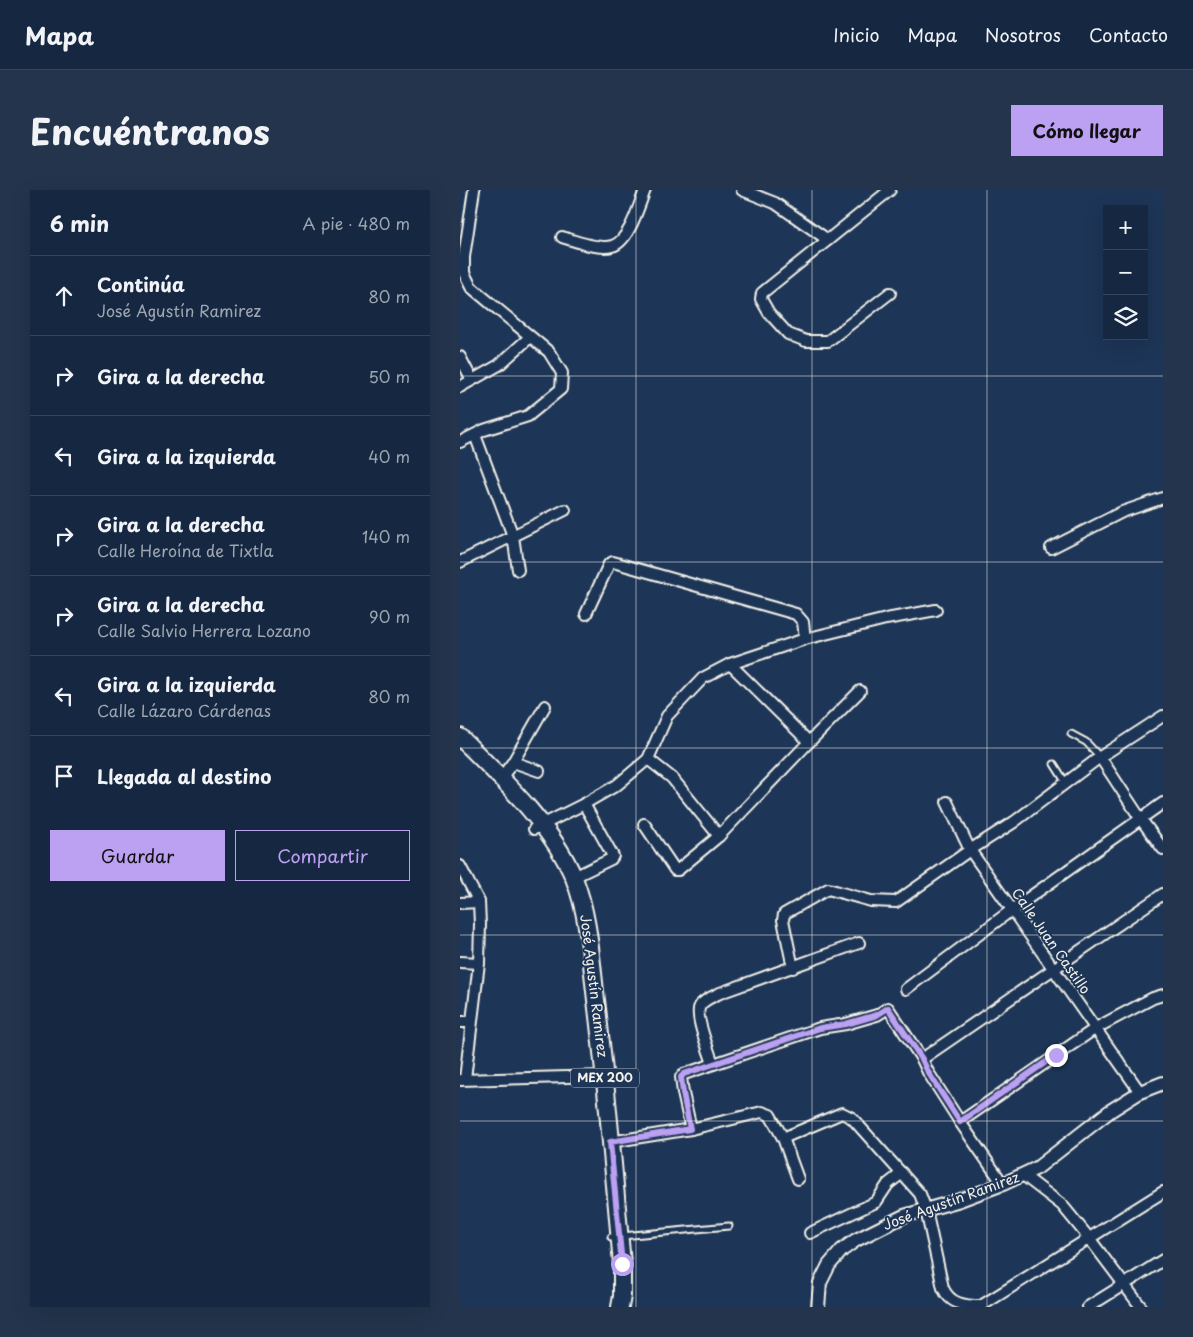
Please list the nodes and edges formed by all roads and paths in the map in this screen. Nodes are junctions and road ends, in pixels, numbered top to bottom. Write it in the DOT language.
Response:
graph roads {
  1 [pos="474,190"];
  2 [pos="645,190"];
  3 [pos="742,190"];
  4 [pos="890,190"];
  5 [pos="562,237"];
  6 [pos="828,240"];
  7 [pos="890,293"];
  8 [pos="530,337"];
  9 [pos="460,357"];
  10 [pos="472,380"];
  11 [pos="460,387"];
  12 [pos="474,435"];
  13 [pos="460,442"];
  14 [pos="1163,498"];
  15 [pos="565,510"];
  16 [pos="513,536"];
  17 [pos="1051,548"];
  18 [pos="460,562"];
  19 [pos="518,570"];
  20 [pos="936,610"];
  21 [pos="586,614"];
  22 [pos="805,639"];
  23 [pos="730,664"];
  24 [pos="860,690"];
  25 [pos="545,706"];
  26 [pos="1163,716"];
  27 [pos="1071,734"];
  28 [pos="460,737"];
  29 [pos="809,742"];
  30 [pos="460,750"];
  31 [pos="1100,757"];
  32 [pos="648,759"];
  33 [pos="513,762"];
  34 [pos="1054,764"];
  35 [pos="538,771"];
  36 [pos="501,778"];
  37 [pos="1067,783"];
  38 [pos="947,802"];
  39 [pos="1163,803"];
  40 [pos="584,804"];
  41 [pos="1140,818"];
  42 [pos="644,824"];
  43 [pos="537,826"];
  44 [pos="719,836"];
  45 [pos="1163,849"];
  46 [pos="970,850"];
  47 [pos="460,866"];
  48 [pos="574,877"];
  49 [pos="1163,894"];
  50 [pos="460,902"];
  51 [pos="479,902"];
  52 [pos="1013,909"];
  53 [pos="859,943"];
  54 [pos="460,962"];
  55 [pos="479,963"];
  56 [pos="793,968"];
  57 [pos="1055,968"];
  58 [pos="906,989"];
  59 [pos="1163,995"];
  60 [pos="460,1022"];
  61 [pos="471,1022"];
  62 [pos="1096,1028"];
  63 [pos="922,1059"];
  64 [pos="713,1064"];
  65 [pos="600,1077"];
  66 [pos="462,1079"];
  67 [pos="1163,1083"];
  68 [pos="1140,1092"];
  69 [pos="960,1122"];
  70 [pos="690,1129"];
  71 [pos="782,1138"];
  72 [pos="610,1142"];
  73 [pos="902,1173"];
  74 [pos="1023,1174"];
  75 [pos="798,1179"];
  76 [pos="1003,1184"];
  77 [pos="1163,1192"];
  78 [pos="926,1210"];
  79 [pos="729,1226"];
  80 [pos="810,1233"];
  81 [pos="615,1236"];
  82 [pos="1089,1238"];
  83 [pos="1163,1260"];
  84 [pos="1124,1283"];
  85 [pos="611,1307"];
  86 [pos="620,1307"];
  87 [pos="818,1307"];
  88 [pos="1088,1307"];
  89 [pos="1140,1307"];
  1 -- 8 [label="street"];
  2 -- 5 [label="street"];
  3 -- 6 [label="street"];
  4 -- 6 [label="street"];
  6 -- 7 [label="street"];
  8 -- 10 [label="street"];
  8 -- 12 [label="street"];
  9 -- 10 [label="street"];
  10 -- 11 [label="street"];
  12 -- 13 [label="street"];
  12 -- 16 [label="street"];
  14 -- 17 [label="street"];
  15 -- 16 [label="street"];
  16 -- 18 [label="street"];
  16 -- 19 [label="street"];
  20 -- 22 [label="street"];
  21 -- 22 [label="street"];
  22 -- 23 [label="street"];
  23 -- 29 [label="street"];
  23 -- 32 [label="street"];
  24 -- 29 [label="street"];
  25 -- 33 [label="street"];
  26 -- 31 [label="street"];
  27 -- 31 [label="lane"];
  28 -- 36 [label="main road, José Agustín Ramirez / MEX 200"];
  29 -- 44 [label="street"];
  30 -- 43 [label="main road, José Agustín Ramirez / MEX 200"];
  31 -- 37 [label="street"];
  31 -- 41 [label="street"];
  32 -- 40 [label="street"];
  32 -- 44 [label="street"];
  33 -- 35 [label="street"];
  33 -- 36 [label="street"];
  34 -- 37 [label="lane"];
  36 -- 43 [label="main road, José Agustín Ramirez / MEX 200"];
  37 -- 46 [label="street"];
  38 -- 46 [label="street, Calle Juan Castillo"];
  39 -- 41 [label="street"];
  40 -- 43 [label="street"];
  40 -- 48 [label="street"];
  41 -- 45 [label="street"];
  41 -- 52 [label="street"];
  42 -- 44 [label="street"];
  43 -- 48 [label="main road, José Agustín Ramirez / MEX 200"];
  43 -- 65 [label="main road, José Agustín Ramirez / MEX 200"];
  46 -- 52 [label="street, Calle Juan Castillo"];
  46 -- 56 [label="street"];
  47 -- 51 [label="street"];
  48 -- 65 [label="main road, José Agustín Ramirez / MEX 200"];
  49 -- 57 [label="street"];
  50 -- 51 [label="street"];
  51 -- 55 [label="street"];
  52 -- 57 [label="street, Calle Juan Castillo"];
  52 -- 58 [label="street"];
  53 -- 56 [label="street"];
  54 -- 55 [label="street"];
  55 -- 61 [label="street"];
  56 -- 64 [label="street"];
  57 -- 62 [label="street, Calle Juan Castillo"];
  57 -- 63 [label="street"];
  59 -- 62 [label="street"];
  60 -- 61 [label="street"];
  61 -- 66 [label="street"];
  62 -- 68 [label="street, Calle Juan Castillo"];
  62 -- 69 [label="street"];
  63 -- 64 [label="street"];
  63 -- 69 [label="street"];
  64 -- 70 [label="street"];
  65 -- 66 [label="street"];
  65 -- 72 [label="main road, José Agustín Ramirez / MEX 200"];
  65 -- 81 [label="main road, José Agustín Ramirez / MEX 200"];
  67 -- 68 [label="street, José Agustín Ramirez"];
  68 -- 74 [label="street, José Agustín Ramirez"];
  69 -- 76 [label="street"];
  70 -- 71 [label="street"];
  70 -- 72 [label="street"];
  71 -- 73 [label="street"];
  71 -- 75 [label="street"];
  72 -- 81 [label="main road, José Agustín Ramirez / MEX 200"];
  73 -- 78 [label="street"];
  73 -- 80 [label="street"];
  74 -- 76 [label="street, José Agustín Ramirez"];
  74 -- 82 [label="street"];
  76 -- 78 [label="street, José Agustín Ramirez"];
  77 -- 82 [label="street"];
  78 -- 82 [label="street"];
  78 -- 87 [label="street, José Agustín Ramirez"];
  79 -- 81 [label="lane"];
  81 -- 85 [label="main road, José Agustín Ramirez / MEX 200"];
  81 -- 86 [label="main road, José Agustín Ramirez / MEX 200"];
  82 -- 84 [label="street"];
  83 -- 84 [label="street"];
  84 -- 88 [label="street"];
  84 -- 89 [label="street"];
}
